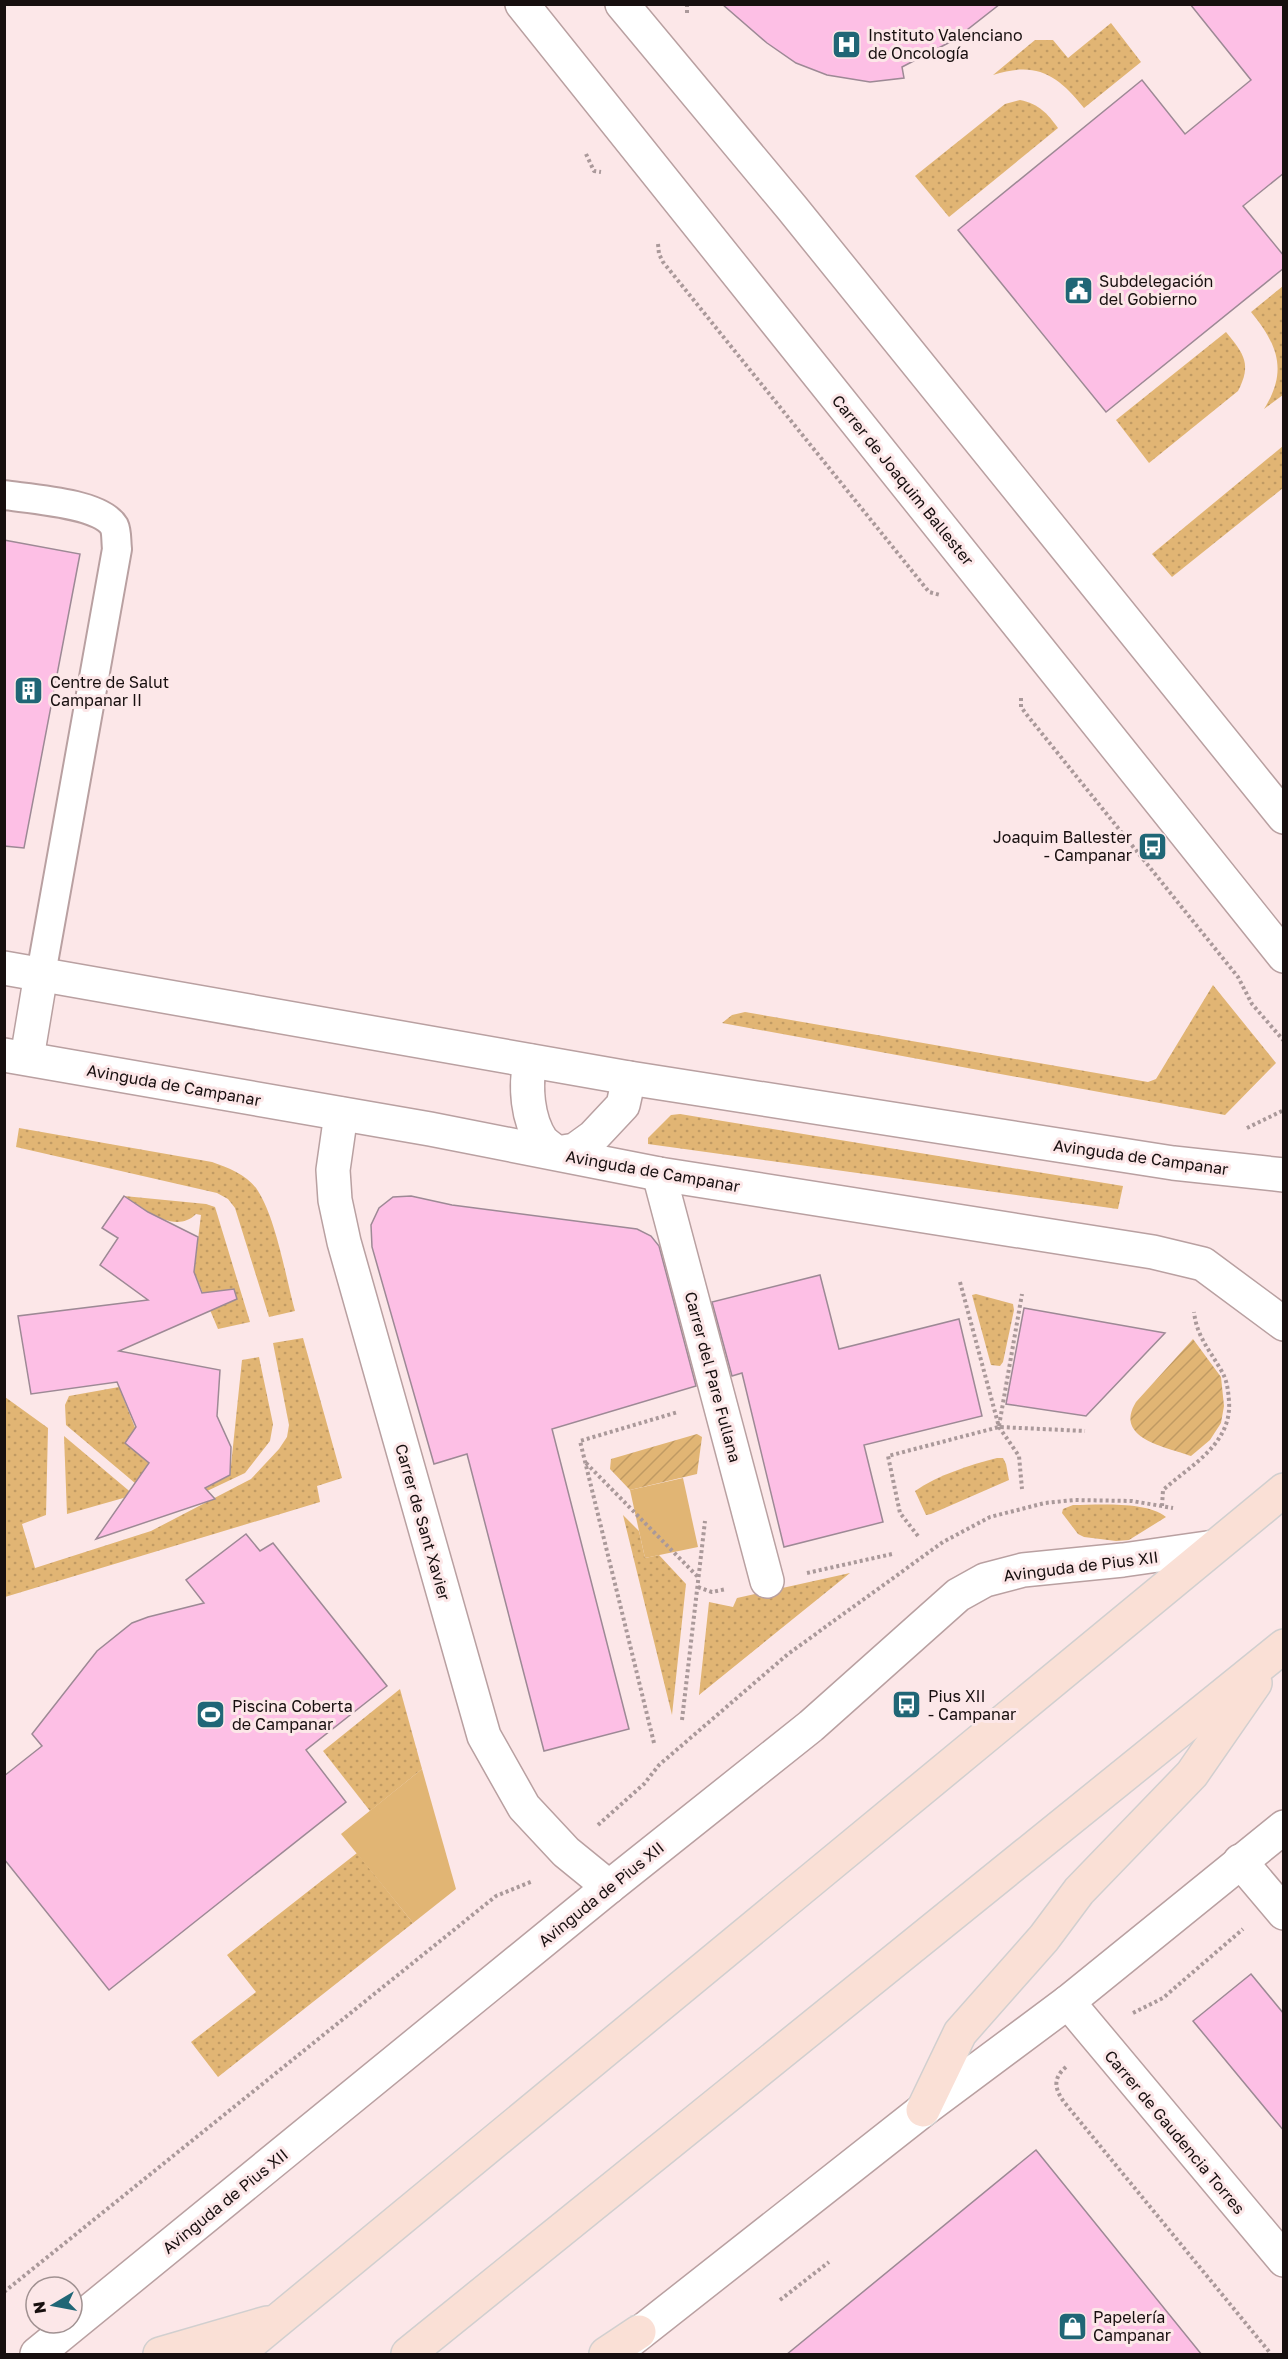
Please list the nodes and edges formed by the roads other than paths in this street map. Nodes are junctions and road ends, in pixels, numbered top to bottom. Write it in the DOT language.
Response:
graph roads {
  1 [pos="522,4"];
  2 [pos="622,4"];
  3 [pos="4,495"];
  4 [pos="1284,817"];
  5 [pos="1284,956"];
  6 [pos="4,968"];
  7 [pos="41,974"];
  8 [pos="16,1057"];
  9 [pos="530,1061"];
  10 [pos="629,1078"];
  11 [pos="341,1114"];
  12 [pos="557,1153"];
  13 [pos="659,1174"];
  14 [pos="1284,1175"];
  15 [pos="1284,1323"];
  16 [pos="1284,1490"];
  17 [pos="1214,1547"];
  18 [pos="767,1581"];
  19 [pos="1279,1649"];
  20 [pos="1284,1827"];
  21 [pos="1240,1861"];
  22 [pos="609,1887"];
  23 [pos="1284,1913"];
  24 [pos="1068,2002"];
  25 [pos="923,2110"];
  26 [pos="1284,2260"];
  27 [pos="277,2320"];
  28 [pos="648,2343"];
  29 [pos="37,2355"];
  30 [pos="159,2355"];
  31 [pos="237,2355"];
  32 [pos="408,2355"];
  33 [pos="606,2355"];
  34 [pos="613,2355"];
  1 -- 5 [label="street, Carrer de Joaquim Ballester"];
  2 -- 4 [label="street"];
  3 -- 7 [label="lane"];
  6 -- 7 [label="street, Avinguda de Campanar"];
  7 -- 8 [label="street"];
  7 -- 9 [label="street, Avinguda de Campanar"];
  8 -- 11 [label="street, Avinguda de Campanar"];
  9 -- 10 [label="street, Avinguda de Campanar"];
  9 -- 12 [label="street"];
  10 -- 12 [label="street"];
  10 -- 14 [label="street, Avinguda de Campanar"];
  11 -- 12 [label="street, Avinguda de Campanar"];
  11 -- 22 [label="street, Carrer de Sant Xavier"];
  12 -- 13 [label="street, Avinguda de Campanar"];
  13 -- 15 [label="street, Avinguda de Campanar"];
  13 -- 18 [label="street, Carrer del Pare Fullana"];
  16 -- 17 [label="main road, Avinguda de Pius XII"];
  17 -- 22 [label="street, Avinguda de Pius XII"];
  17 -- 27 [label="main road, Avinguda de Pius XII"];
  19 -- 25 [label="main road"];
  19 -- 32 [label="main road"];
  20 -- 21 [label="street"];
  21 -- 23 [label="street"];
  21 -- 24 [label="street"];
  22 -- 29 [label="street, Avinguda de Pius XII"];
  24 -- 25 [label="street"];
  24 -- 26 [label="street, Carrer de Gaudencia Torres"];
  25 -- 28 [label="street"];
  27 -- 30 [label="main road"];
  27 -- 31 [label="main road, Avinguda de Pius XII"];
  28 -- 33 [label="main road"];
  28 -- 34 [label="street"];
}
